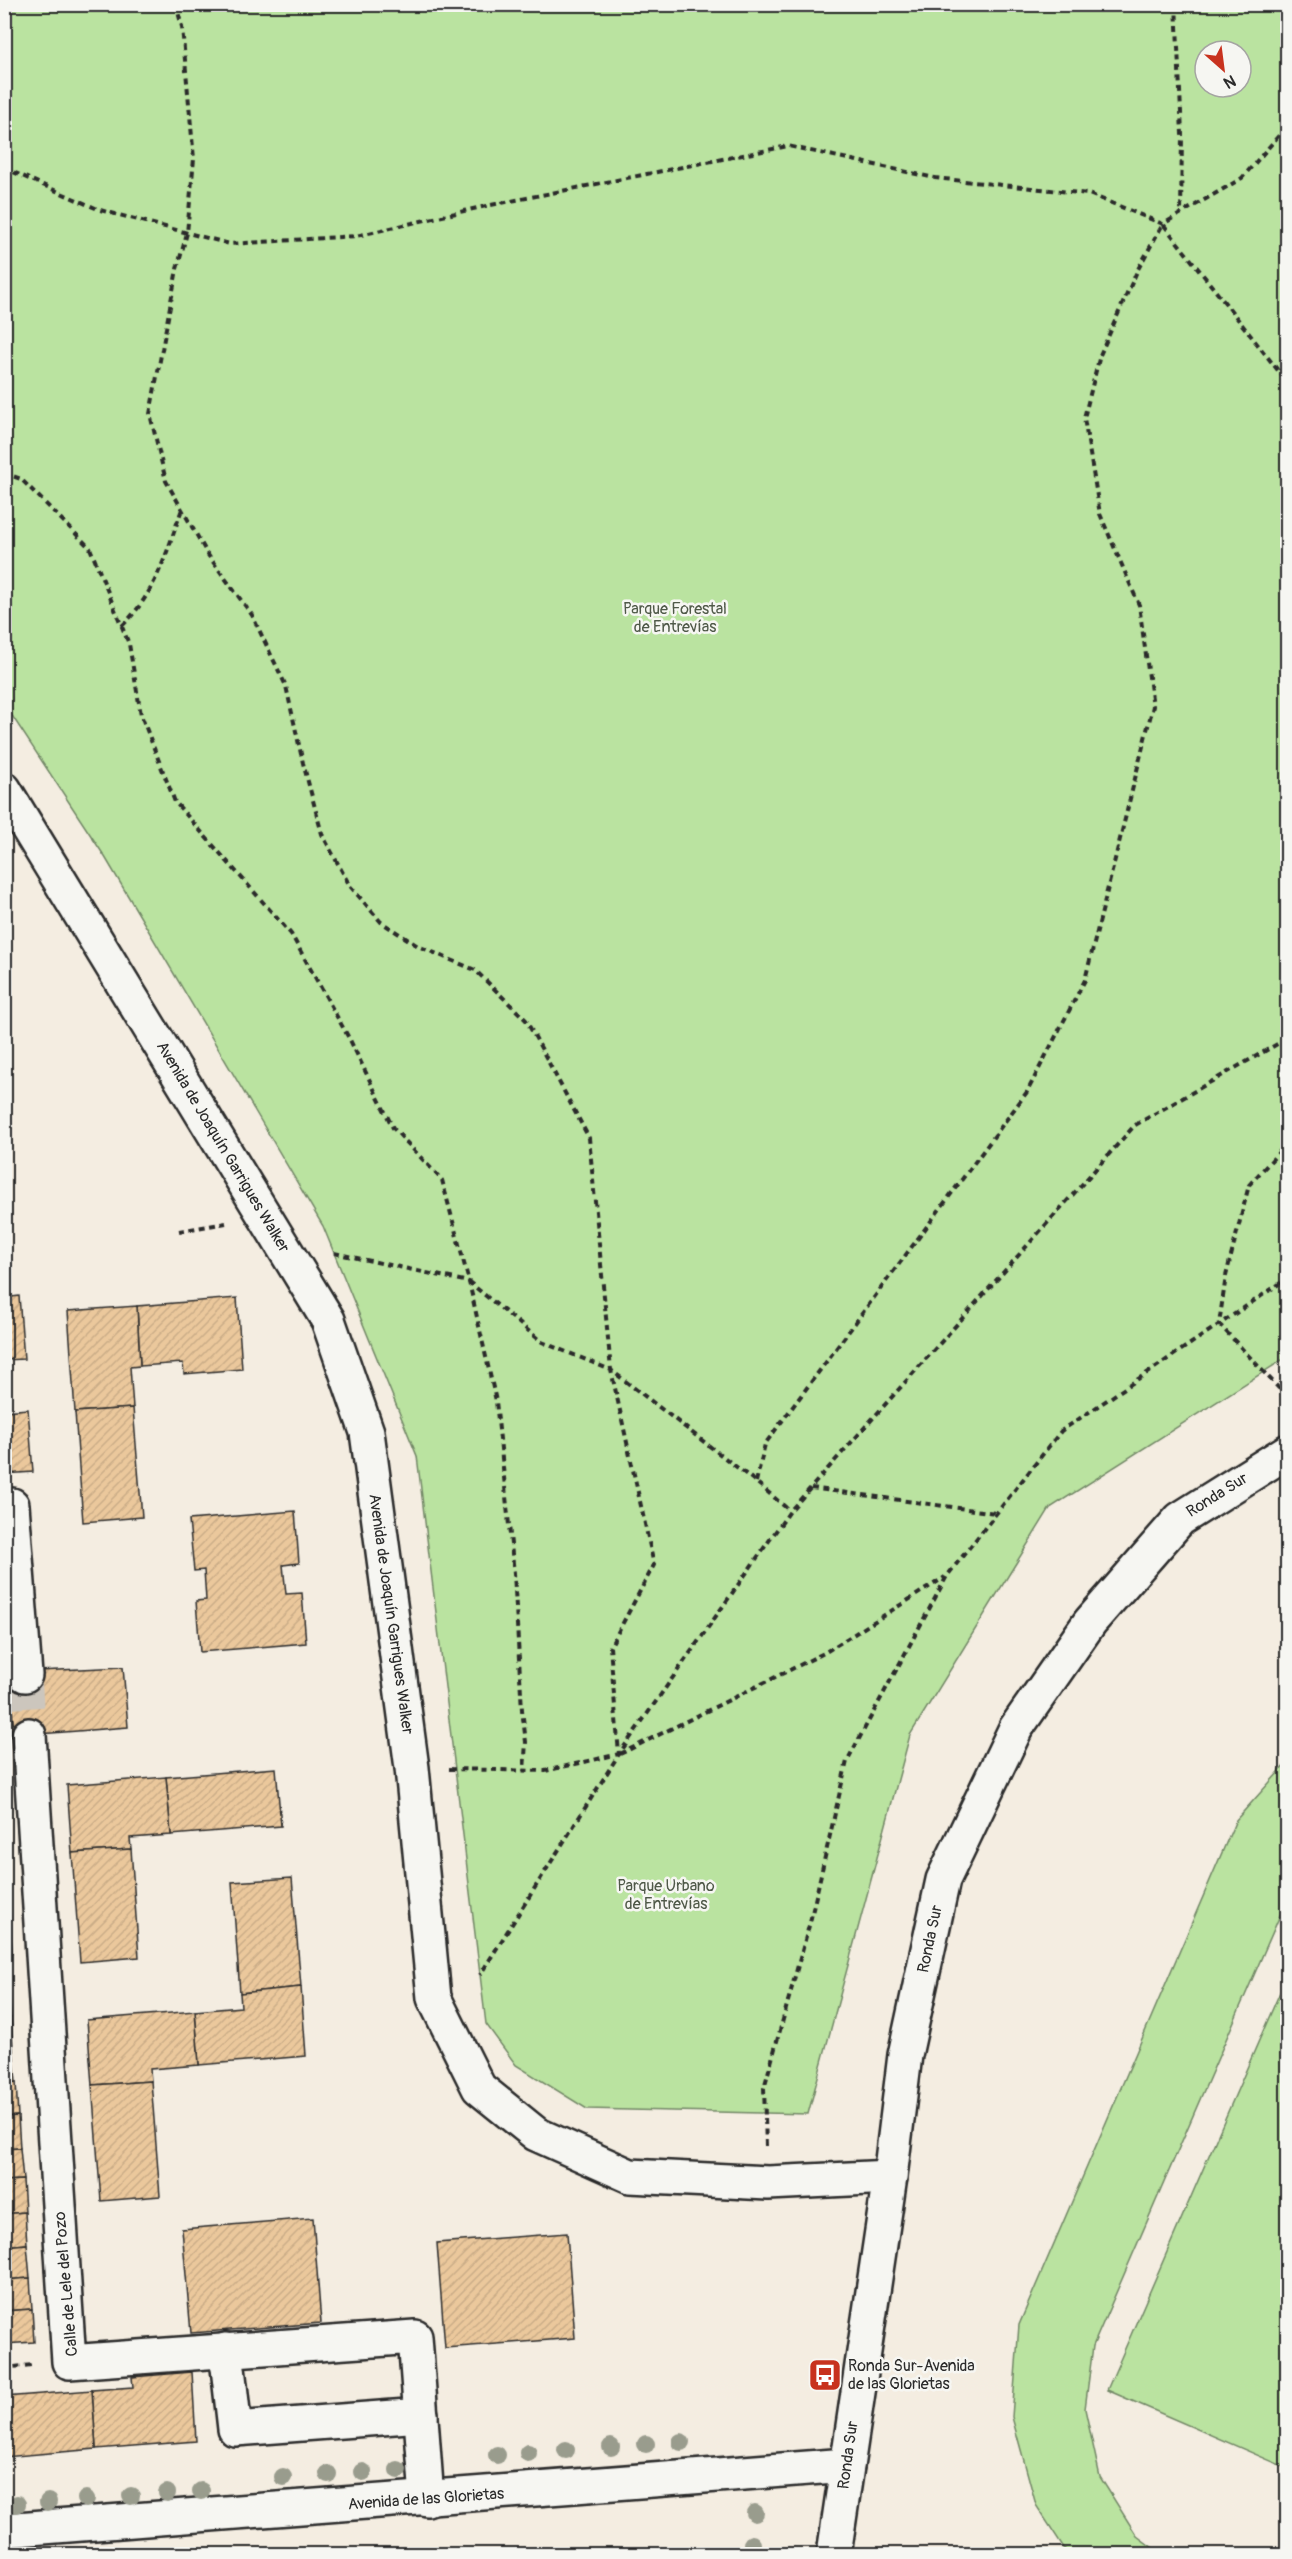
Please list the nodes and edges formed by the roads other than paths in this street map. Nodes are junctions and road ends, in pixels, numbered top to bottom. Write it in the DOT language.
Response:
graph roads {
  1 [pos="4,789"];
  2 [pos="1287,1451"];
  3 [pos="4,1506"];
  4 [pos="25,1676"];
  5 [pos="29,1735"];
  6 [pos="890,2177"];
  7 [pos="226,2350"];
  8 [pos="421,2415"];
  9 [pos="847,2465"];
  10 [pos="427,2499"];
  11 [pos="4,2530"];
  12 [pos="834,2554"];
  1 -- 6 [label="street, Avenida de Joaquín Garrigues Walker"];
  2 -- 6 [label="street, Ronda Sur"];
  3 -- 4 [label="street"];
  5 -- 7 [label="street, Calle de Lele del Pozo"];
  6 -- 9 [label="street, Ronda Sur"];
  7 -- 8 [label="street"];
  7 -- 8 [label="street, Calle de Lele del Pozo"];
  8 -- 10 [label="street, Calle de Lele del Pozo"];
  9 -- 10 [label="street, Avenida de las Glorietas"];
  9 -- 12 [label="street, Ronda Sur"];
  10 -- 11 [label="street, Avenida de las Glorietas"];
}
